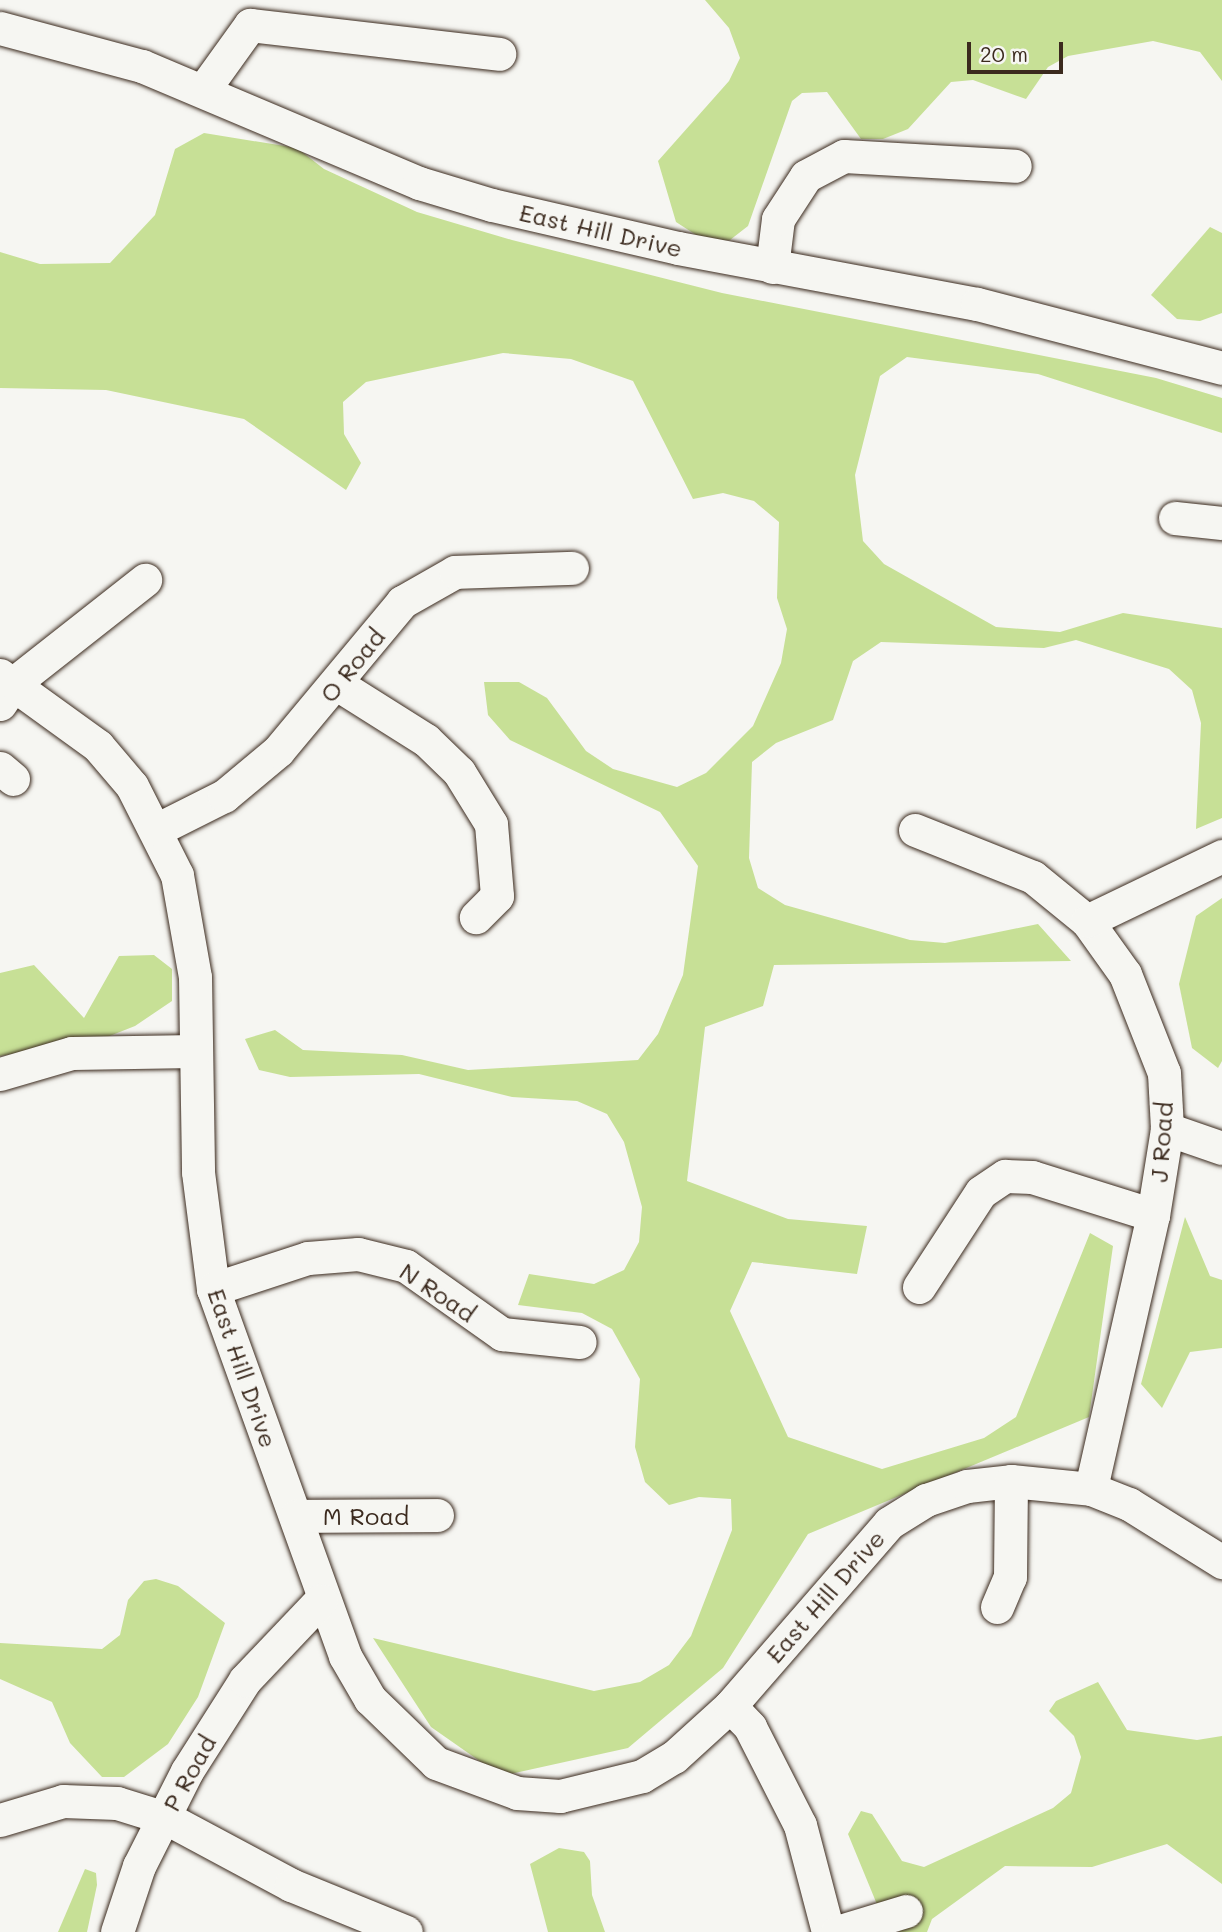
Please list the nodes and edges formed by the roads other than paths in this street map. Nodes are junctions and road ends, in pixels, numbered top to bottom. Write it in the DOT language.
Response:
graph roads {
  1 [pos="0,29"];
  2 [pos="499,54"];
  3 [pos="204,89"];
  4 [pos="1015,166"];
  5 [pos="772,267"];
  6 [pos="1222,368"];
  7 [pos="1175,517"];
  8 [pos="1222,523"];
  9 [pos="572,568"];
  10 [pos="145,580"];
  11 [pos="337,684"];
  12 [pos="5,687"];
  13 [pos="158,829"];
  14 [pos="915,830"];
  15 [pos="1222,856"];
  16 [pos="476,917"];
  17 [pos="1087,921"];
  18 [pos="195,1051"];
  19 [pos="0,1074"];
  20 [pos="1167,1129"];
  21 [pos="1222,1148"];
  22 [pos="1153,1215"];
  23 [pos="919,1287"];
  24 [pos="213,1289"];
  25 [pos="580,1342"];
  26 [pos="1012,1480"];
  27 [pos="1091,1489"];
  28 [pos="296,1516"];
  29 [pos="437,1516"];
  30 [pos="1222,1562"];
  31 [pos="321,1600"];
  32 [pos="997,1607"];
  33 [pos="730,1706"];
  34 [pos="168,1819"];
  35 [pos="0,1820"];
  36 [pos="906,1911"];
  37 [pos="117,1932"];
  38 [pos="406,1932"];
  39 [pos="828,1932"];
  40 [pos="837,1932"];
  1 -- 3 [label="street, East Hill Drive"];
  2 -- 3 [label="street"];
  3 -- 5 [label="street, East Hill Drive"];
  4 -- 5 [label="street"];
  5 -- 6 [label="street, East Hill Drive"];
  7 -- 8 [label="street"];
  9 -- 11 [label="street, O Road"];
  10 -- 12 [label="street"];
  11 -- 13 [label="street, O Road"];
  11 -- 16 [label="street"];
  12 -- 13 [label="street, East Hill Drive"];
  13 -- 18 [label="street, East Hill Drive"];
  14 -- 17 [label="street, J Road"];
  15 -- 17 [label="street"];
  17 -- 20 [label="street, J Road"];
  18 -- 19 [label="street"];
  18 -- 24 [label="street, East Hill Drive"];
  20 -- 21 [label="street"];
  20 -- 22 [label="street, J Road"];
  22 -- 23 [label="street"];
  22 -- 27 [label="street, J Road"];
  24 -- 25 [label="street, N Road"];
  24 -- 28 [label="street, East Hill Drive"];
  26 -- 27 [label="street, East Hill Drive"];
  26 -- 32 [label="street"];
  26 -- 33 [label="street, East Hill Drive"];
  27 -- 30 [label="street, East Hill Drive"];
  28 -- 29 [label="street, M Road"];
  28 -- 31 [label="street, East Hill Drive"];
  31 -- 33 [label="street, East Hill Drive"];
  31 -- 34 [label="street, P Road"];
  33 -- 39 [label="street"];
  34 -- 35 [label="street, P Road"];
  34 -- 37 [label="street"];
  34 -- 38 [label="street"];
  36 -- 40 [label="street"];
}
